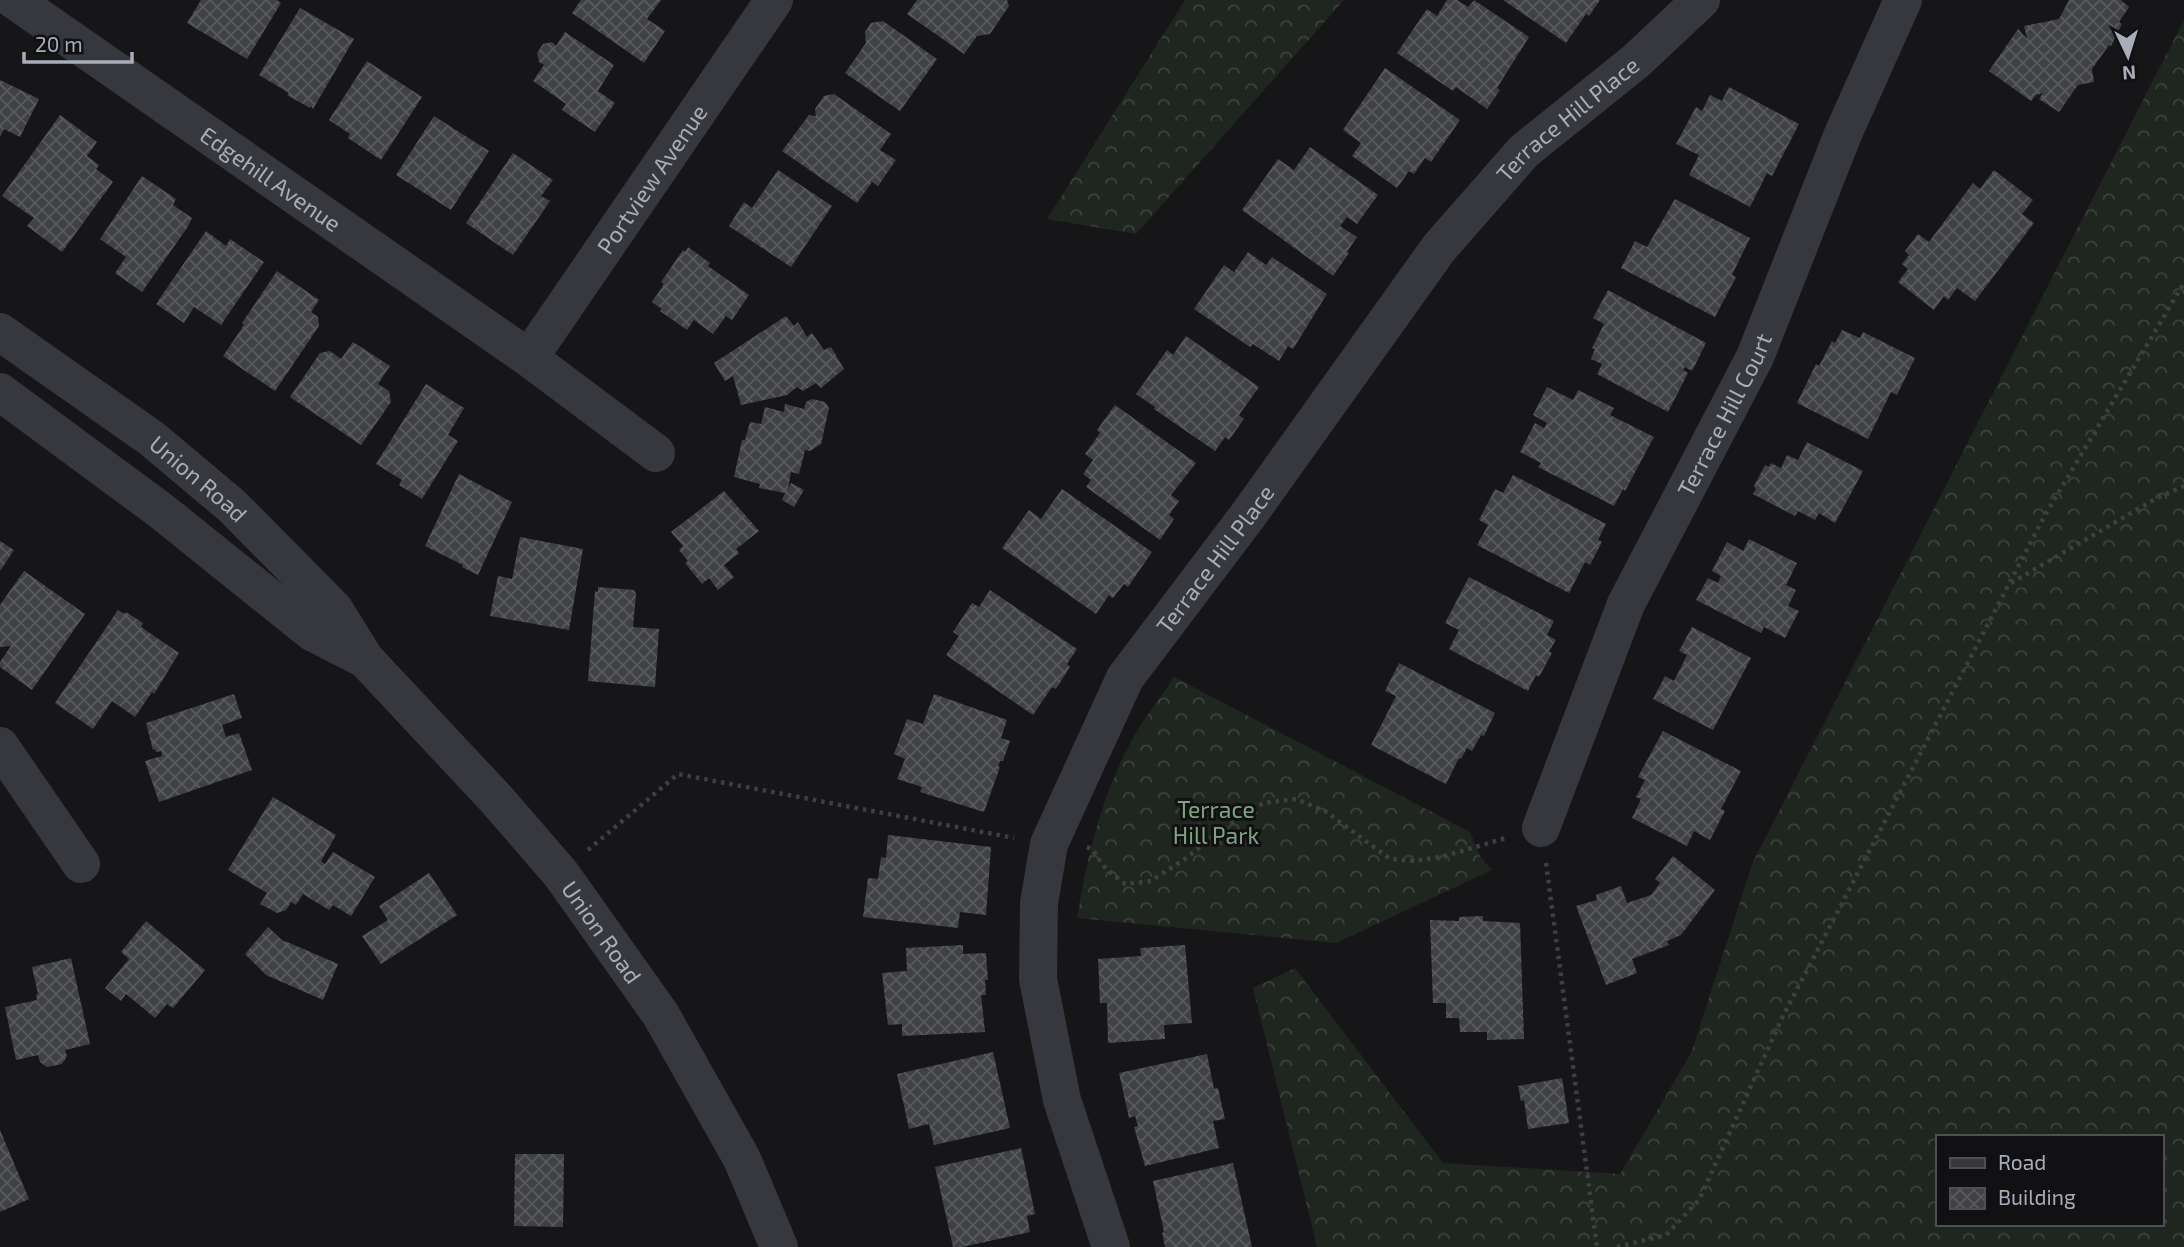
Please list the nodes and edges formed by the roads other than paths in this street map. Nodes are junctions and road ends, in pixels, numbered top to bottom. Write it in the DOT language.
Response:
graph roads {
  1 [pos="14,0"];
  2 [pos="774,0"];
  3 [pos="1701,0"];
  4 [pos="1903,0"];
  5 [pos="0,332"];
  6 [pos="528,358"];
  7 [pos="0,392"];
  8 [pos="656,453"];
  9 [pos="365,659"];
  10 [pos="0,746"];
  11 [pos="1541,828"];
  12 [pos="81,864"];
  13 [pos="779,1247"];
  14 [pos="1111,1247"];
  1 -- 6 [label="street, Edgehill Avenue"];
  2 -- 6 [label="street, Portview Avenue"];
  3 -- 14 [label="street, Terrace Hill Place"];
  4 -- 11 [label="street, Terrace Hill Court"];
  5 -- 9 [label="street, Union Road"];
  6 -- 8 [label="street, Edgehill Avenue"];
  7 -- 9 [label="street, Union Road"];
  9 -- 13 [label="street, Union Road"];
  10 -- 12 [label="street"];
}
